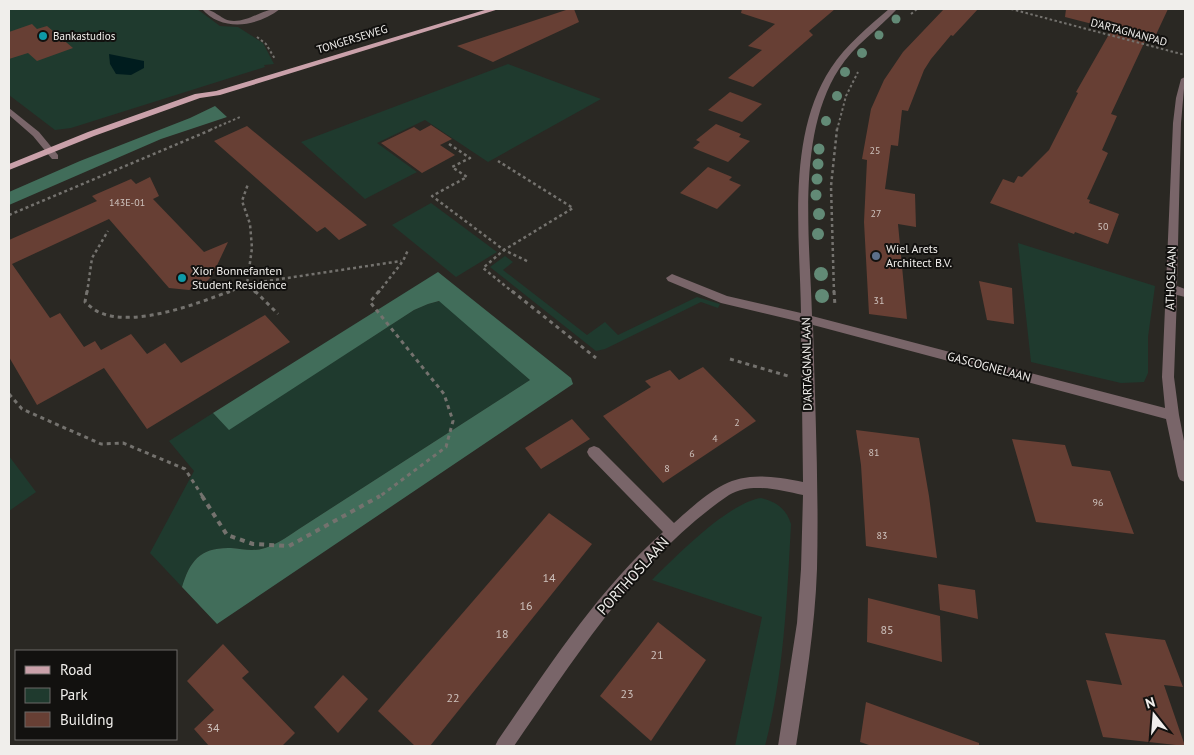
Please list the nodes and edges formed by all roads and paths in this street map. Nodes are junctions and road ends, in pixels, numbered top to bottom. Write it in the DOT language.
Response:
graph roads {
  1 [pos="205,9"];
  2 [pos="276,9"];
  3 [pos="495,9"];
  4 [pos="893,9"];
  5 [pos="916,9"];
  6 [pos="1011,9"];
  7 [pos="910,15"];
  8 [pos="238,23"];
  9 [pos="1185,55"];
  10 [pos="276,62"];
  11 [pos="861,67"];
  12 [pos="1185,81"];
  13 [pos="9,111"];
  14 [pos="240,117"];
  15 [pos="449,144"];
  16 [pos="53,153"];
  17 [pos="498,161"];
  18 [pos="9,167"];
  19 [pos="9,176"];
  20 [pos="248,184"];
  21 [pos="9,215"];
  22 [pos="108,231"];
  23 [pos="408,250"];
  24 [pos="504,250"];
  25 [pos="402,261"];
  26 [pos="529,262"];
  27 [pos="672,278"];
  28 [pos="247,284"];
  29 [pos="1172,289"];
  30 [pos="1185,293"];
  31 [pos="278,314"];
  32 [pos="806,319"];
  33 [pos="835,327"];
  34 [pos="596,358"];
  35 [pos="730,359"];
  36 [pos="807,382"];
  37 [pos="9,394"];
  38 [pos="1172,415"];
  39 [pos="594,452"];
  40 [pos="1185,476"];
  41 [pos="810,490"];
  42 [pos="673,532"];
  43 [pos="504,746"];
  44 [pos="787,746"];
  1 -- 8 [label="street"];
  2 -- 8 [label="street"];
  3 -- 16 [label="main road, TONGERSEWEG"];
  4 -- 32 [label="street, D'ARTAGNANLAAN"];
  5 -- 7 [label="path"];
  6 -- 9 [label="path, D'ARTAGNANPAD"];
  8 -- 10 [label="path"];
  11 -- 33 [label="path"];
  12 -- 29 [label="street, ATHOSLAAN"];
  13 -- 16 [label="street"];
  14 -- 21 [label="path"];
  15 -- 24 [label="path"];
  16 -- 18 [label="main road, TONGERSEWEG"];
  16 -- 19 [label="main road, TONGERSEWEG"];
  17 -- 24 [label="path"];
  20 -- 28 [label="path"];
  22 -- 28 [label="path"];
  23 -- 25 [label="path"];
  24 -- 26 [label="path"];
  24 -- 34 [label="path"];
  25 -- 28 [label="path"];
  25 -- 37 [label="path"];
  27 -- 32 [label="street, GASCOGNELAAN"];
  28 -- 31 [label="path"];
  29 -- 30 [label="street"];
  29 -- 38 [label="street, ATHOSLAAN"];
  32 -- 33 [label="street, GASCOGNELAAN"];
  32 -- 36 [label="street, D'ARTAGNANLAAN"];
  33 -- 38 [label="street, GASCOGNELAAN"];
  35 -- 36 [label="path"];
  36 -- 41 [label="street, D'ARTAGNANLAAN"];
  38 -- 40 [label="street, ATHOSLAAN"];
  39 -- 42 [label="street"];
  41 -- 42 [label="street, PORTHOSLAAN"];
  41 -- 44 [label="street, D'ARTAGNANLAAN"];
  42 -- 43 [label="street, PORTHOSLAAN"];
}
